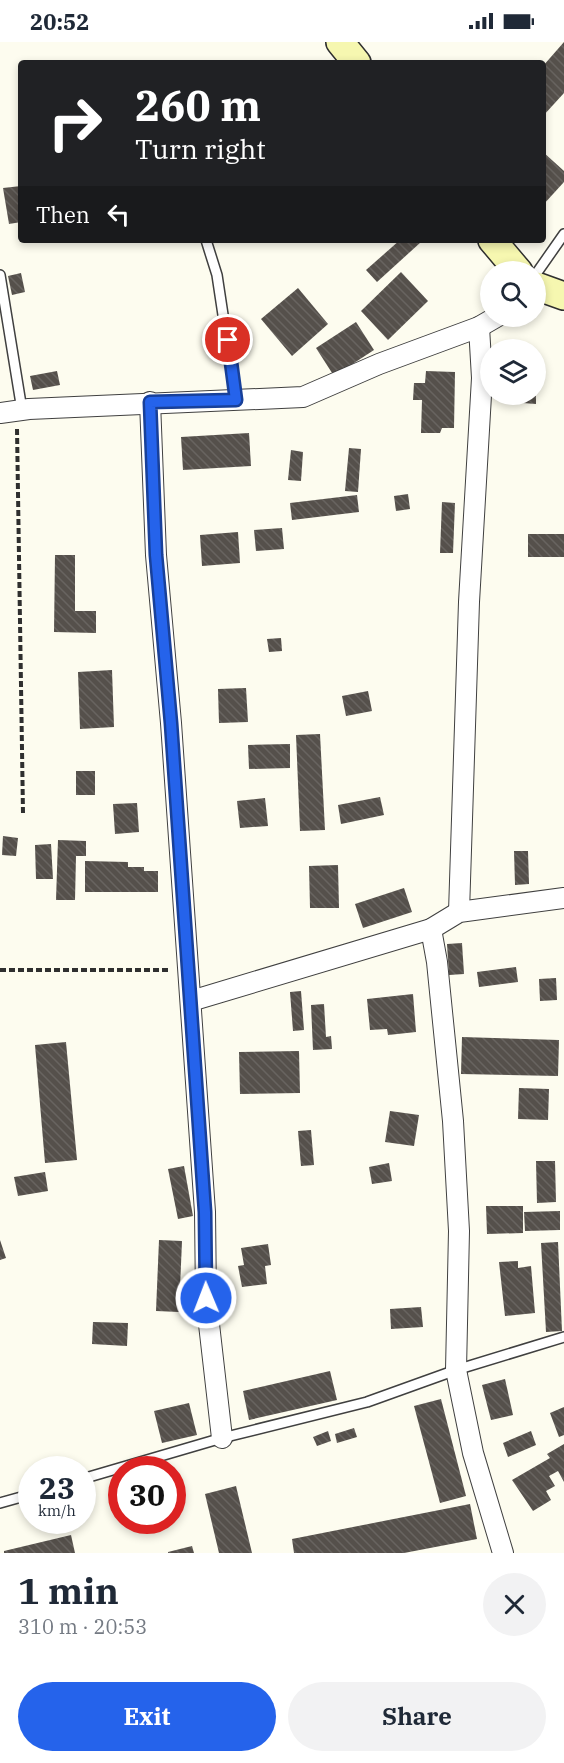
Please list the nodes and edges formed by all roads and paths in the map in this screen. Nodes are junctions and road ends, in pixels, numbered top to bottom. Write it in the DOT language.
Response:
graph roads {
  1 [pos="340,42"];
  2 [pos="355,60"];
  3 [pos="564,234"];
  4 [pos="207,243"];
  5 [pos="495,243"];
  6 [pos="513,261"];
  7 [pos="546,269"];
  8 [pos="0,275"];
  9 [pos="480,327"];
  10 [pos="236,400"];
  11 [pos="150,402"];
  12 [pos="13,411"];
  13 [pos="23,813"];
  14 [pos="564,898"];
  15 [pos="459,912"];
  16 [pos="431,929"];
  17 [pos="0,970"];
  18 [pos="189,970"];
  19 [pos="191,1001"];
  20 [pos="564,1337"];
  21 [pos="456,1370"];
  22 [pos="222,1438"];
  23 [pos="96,1475"];
  24 [pos="18,1498"];
  25 [pos="0,1503"];
  26 [pos="503,1553"];
  1 -- 2 [label="street"];
  3 -- 7 [label="lane"];
  4 -- 10 [label="lane"];
  5 -- 6 [label="street"];
  8 -- 12 [label="lane"];
  9 -- 10 [label="street"];
  9 -- 15 [label="street"];
  10 -- 11 [label="street"];
  11 -- 12 [label="street"];
  11 -- 18 [label="street"];
  12 -- 13 [label="path"];
  14 -- 15 [label="street"];
  15 -- 16 [label="street"];
  16 -- 19 [label="street"];
  16 -- 21 [label="street"];
  17 -- 18 [label="path"];
  18 -- 19 [label="street"];
  19 -- 22 [label="street"];
  20 -- 21 [label="lane"];
  21 -- 22 [label="lane"];
  21 -- 26 [label="street"];
  22 -- 23 [label="lane"];
  24 -- 25 [label="lane"];
}
